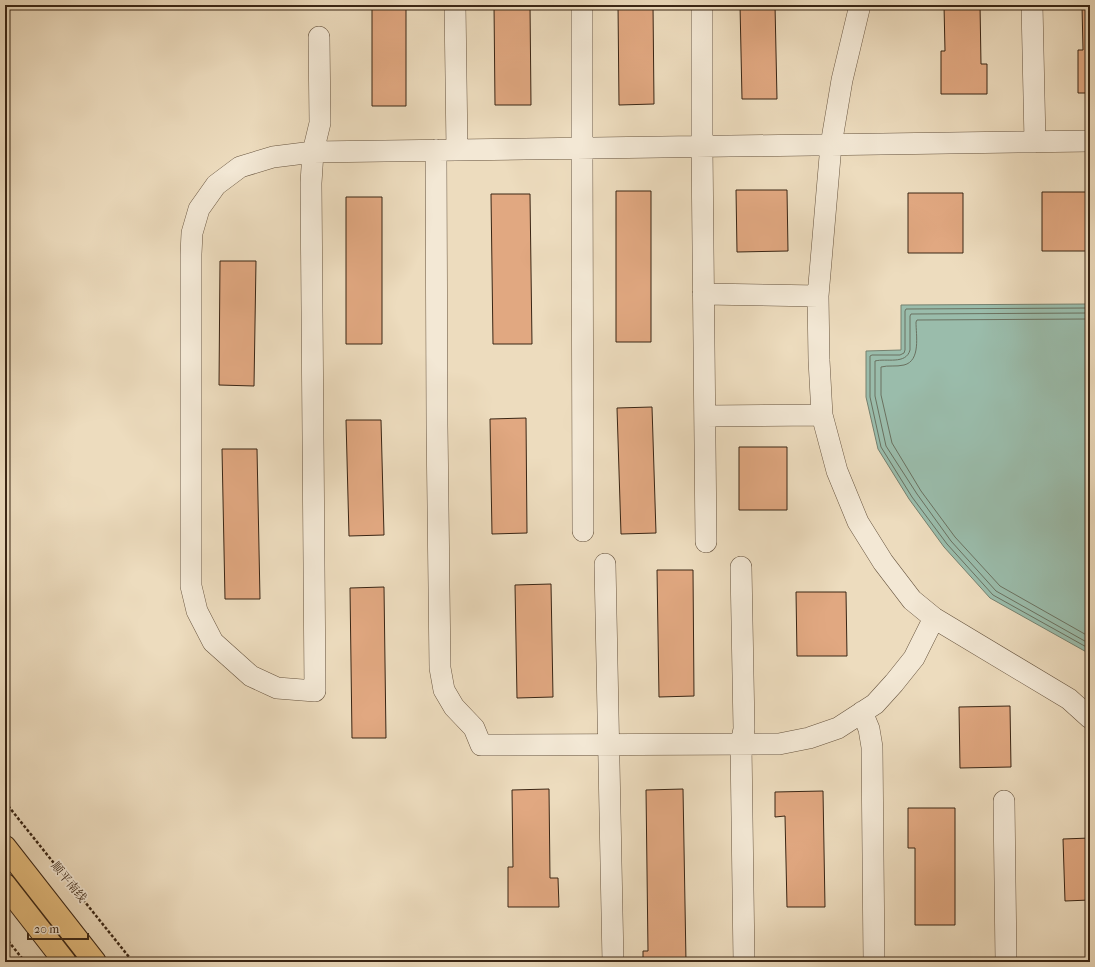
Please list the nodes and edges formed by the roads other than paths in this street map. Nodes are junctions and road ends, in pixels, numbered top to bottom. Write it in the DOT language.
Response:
graph roads {
  1 [pos="455,5"];
  2 [pos="582,5"];
  3 [pos="702,5"];
  4 [pos="860,5"];
  5 [pos="1032,5"];
  6 [pos="319,37"];
  7 [pos="1090,141"];
  8 [pos="1035,142"];
  9 [pos="831,145"];
  10 [pos="702,147"];
  11 [pos="582,148"];
  12 [pos="436,150"];
  13 [pos="457,150"];
  14 [pos="313,152"];
  15 [pos="704,294"];
  16 [pos="818,296"];
  17 [pos="822,415"];
  18 [pos="705,416"];
  19 [pos="583,531"];
  20 [pos="706,542"];
  21 [pos="605,564"];
  22 [pos="741,567"];
  23 [pos="934,618"];
  24 [pos="862,712"];
  25 [pos="1090,718"];
  26 [pos="742,744"];
  27 [pos="608,745"];
  28 [pos="1004,801"];
  29 [pos="5,848"];
  30 [pos="5,885"];
  31 [pos="65,962"];
  32 [pos="95,962"];
  33 [pos="613,962"];
  34 [pos="744,962"];
  35 [pos="874,962"];
  36 [pos="1006,962"];
  1 -- 13 [label="lane"];
  2 -- 11 [label="lane"];
  3 -- 10 [label="lane"];
  4 -- 9 [label="lane"];
  5 -- 8 [label="lane"];
  6 -- 14 [label="lane"];
  7 -- 8 [label="lane"];
  8 -- 9 [label="lane"];
  9 -- 10 [label="lane"];
  9 -- 16 [label="lane"];
  10 -- 11 [label="lane"];
  10 -- 15 [label="lane"];
  11 -- 13 [label="lane"];
  11 -- 19 [label="lane"];
  12 -- 13 [label="lane"];
  12 -- 14 [label="lane"];
  12 -- 27 [label="lane"];
  14 -- 14 [label="lane"];
  15 -- 16 [label="lane"];
  15 -- 18 [label="lane"];
  16 -- 17 [label="lane"];
  17 -- 18 [label="lane"];
  17 -- 23 [label="lane"];
  18 -- 20 [label="lane"];
  21 -- 27 [label="lane"];
  22 -- 26 [label="lane"];
  23 -- 24 [label="lane"];
  23 -- 25 [label="lane"];
  24 -- 26 [label="lane"];
  24 -- 35 [label="lane"];
  26 -- 27 [label="lane"];
  26 -- 34 [label="lane"];
  27 -- 33 [label="lane"];
  28 -- 36 [label="lane"];
  29 -- 32 [label="main road"];
  30 -- 31 [label="main road"];
}
